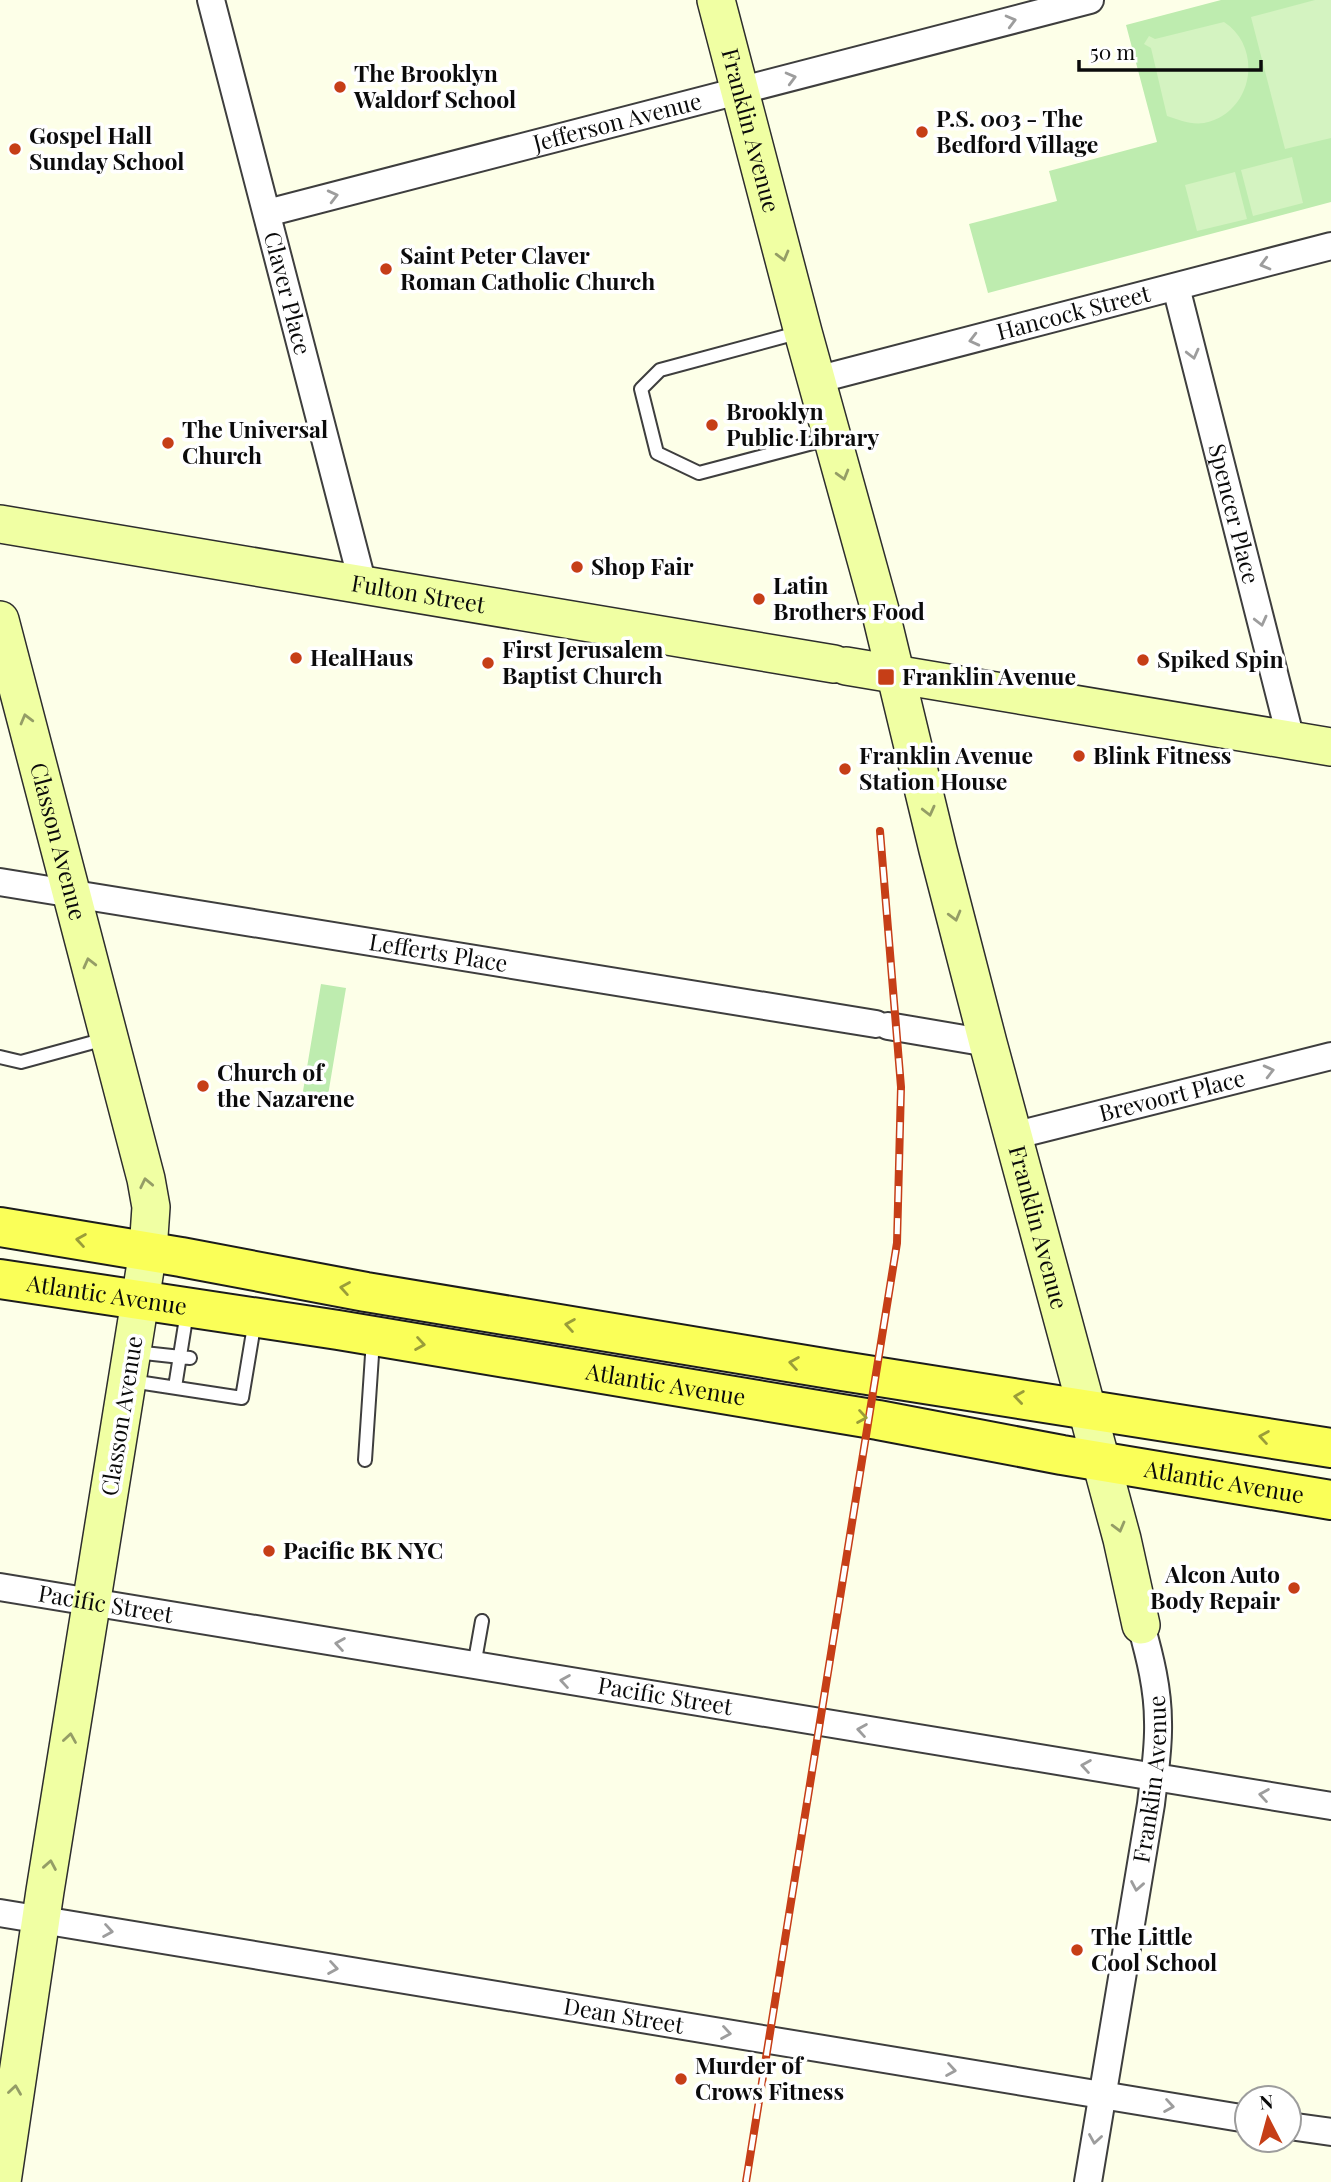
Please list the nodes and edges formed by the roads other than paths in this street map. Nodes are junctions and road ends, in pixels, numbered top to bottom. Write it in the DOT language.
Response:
graph roads {
  1 [pos="211,0"];
  2 [pos="716,0"];
  3 [pos="1090,0"];
  4 [pos="740,91"];
  5 [pos="267,213"];
  6 [pos="1331,246"];
  7 [pos="1176,287"];
  8 [pos="803,332"];
  9 [pos="816,380"];
  10 [pos="832,438"];
  11 [pos="0,524"];
  12 [pos="363,585"];
  13 [pos="0,620"];
  14 [pos="895,673"];
  15 [pos="1291,740"];
  16 [pos="1331,747"];
  17 [pos="0,882"];
  18 [pos="72,894"];
  19 [pos="109,1038"];
  20 [pos="988,1042"];
  21 [pos="1331,1056"];
  22 [pos="0,1057"];
  23 [pos="1013,1136"];
  24 [pos="0,1227"];
  25 [pos="148,1251"];
  26 [pos="0,1279"];
  27 [pos="140,1301"];
  28 [pos="188,1308"];
  29 [pos="256,1317"];
  30 [pos="374,1336"];
  31 [pos="184,1357"];
  32 [pos="233,1363"];
  33 [pos="130,1366"];
  34 [pos="247,1366"];
  35 [pos="231,1378"];
  36 [pos="245,1380"];
  37 [pos="175,1387"];
  38 [pos="1087,1408"];
  39 [pos="1331,1448"];
  40 [pos="365,1461"];
  41 [pos="1101,1461"];
  42 [pos="1331,1500"];
  43 [pos="0,1587"];
  44 [pos="92,1603"];
  45 [pos="482,1620"];
  46 [pos="1141,1625"];
  47 [pos="474,1666"];
  48 [pos="1154,1778"];
  49 [pos="1331,1806"];
  50 [pos="0,1913"];
  51 [pos="41,1920"];
  52 [pos="1102,2095"];
  53 [pos="1233,2117"];
  54 [pos="1303,2128"];
  55 [pos="1331,2132"];
  56 [pos="2,2182"];
  57 [pos="1088,2182"];
  1 -- 5 [label="street, Claver Place"];
  2 -- 4 [label="street, Franklin Avenue"];
  4 -- 3 [label="street, Jefferson Avenue, one-way"];
  5 -- 4 [label="street, Jefferson Avenue, one-way"];
  4 -- 8 [label="street, Franklin Avenue, one-way"];
  5 -- 12 [label="street, Claver Place"];
  6 -- 7 [label="street, Hancock Street, one-way"];
  7 -- 9 [label="street, Hancock Street, one-way"];
  7 -- 15 [label="street, Spencer Place, one-way"];
  8 -- 9 [label="street, Franklin Avenue"];
  8 -- 10 [label="lane"];
  9 -- 10 [label="street, Franklin Avenue"];
  10 -- 14 [label="street, Franklin Avenue, one-way"];
  11 -- 12 [label="street, Fulton Street"];
  12 -- 14 [label="street, Fulton Street"];
  18 -- 13 [label="street, Classon Avenue, one-way"];
  14 -- 15 [label="street, Fulton Street"];
  14 -- 20 [label="street, Franklin Avenue, one-way"];
  15 -- 16 [label="street, Fulton Street"];
  17 -- 18 [label="street, Lefferts Place"];
  19 -- 18 [label="street, Classon Avenue, one-way"];
  18 -- 20 [label="street, Lefferts Place"];
  19 -- 22 [label="lane"];
  25 -- 19 [label="street, Classon Avenue, one-way"];
  20 -- 23 [label="street, Franklin Avenue"];
  23 -- 21 [label="street, Brevoort Place, one-way"];
  23 -- 38 [label="street, Franklin Avenue"];
  25 -- 24 [label="main road, Atlantic Avenue, one-way"];
  25 -- 27 [label="street, Classon Avenue"];
  38 -- 25 [label="main road, Atlantic Avenue, one-way"];
  26 -- 27 [label="main road, Atlantic Avenue"];
  27 -- 28 [label="main road, Atlantic Avenue"];
  27 -- 33 [label="street, Classon Avenue"];
  28 -- 29 [label="main road, Atlantic Avenue"];
  28 -- 31 [label="lane"];
  29 -- 30 [label="main road, Atlantic Avenue"];
  29 -- 34 [label="lane"];
  30 -- 40 [label="lane"];
  30 -- 41 [label="main road, Atlantic Avenue, one-way"];
  31 -- 33 [label="lane"];
  31 -- 37 [label="lane"];
  32 -- 34 [label="lane"];
  33 -- 37 [label="lane"];
  33 -- 44 [label="street, Classon Avenue"];
  34 -- 36 [label="lane"];
  35 -- 36 [label="lane"];
  36 -- 37 [label="lane"];
  39 -- 38 [label="main road, Atlantic Avenue, one-way"];
  38 -- 41 [label="street, Franklin Avenue"];
  41 -- 42 [label="main road, Atlantic Avenue"];
  41 -- 46 [label="street, Franklin Avenue, one-way"];
  43 -- 44 [label="street, Pacific Street"];
  47 -- 44 [label="street, Pacific Street, one-way"];
  51 -- 44 [label="street, Classon Avenue, one-way"];
  45 -- 47 [label="lane"];
  46 -- 48 [label="street, Franklin Avenue"];
  48 -- 47 [label="street, Pacific Street, one-way"];
  49 -- 48 [label="street, Pacific Street, one-way"];
  48 -- 52 [label="street, Franklin Avenue, one-way"];
  50 -- 51 [label="street, Dean Street"];
  51 -- 52 [label="street, Dean Street, one-way"];
  56 -- 51 [label="street, Classon Avenue, one-way"];
  52 -- 53 [label="street, Dean Street, one-way"];
  52 -- 57 [label="street, Franklin Avenue, one-way"];
  54 -- 55 [label="street"];
}
